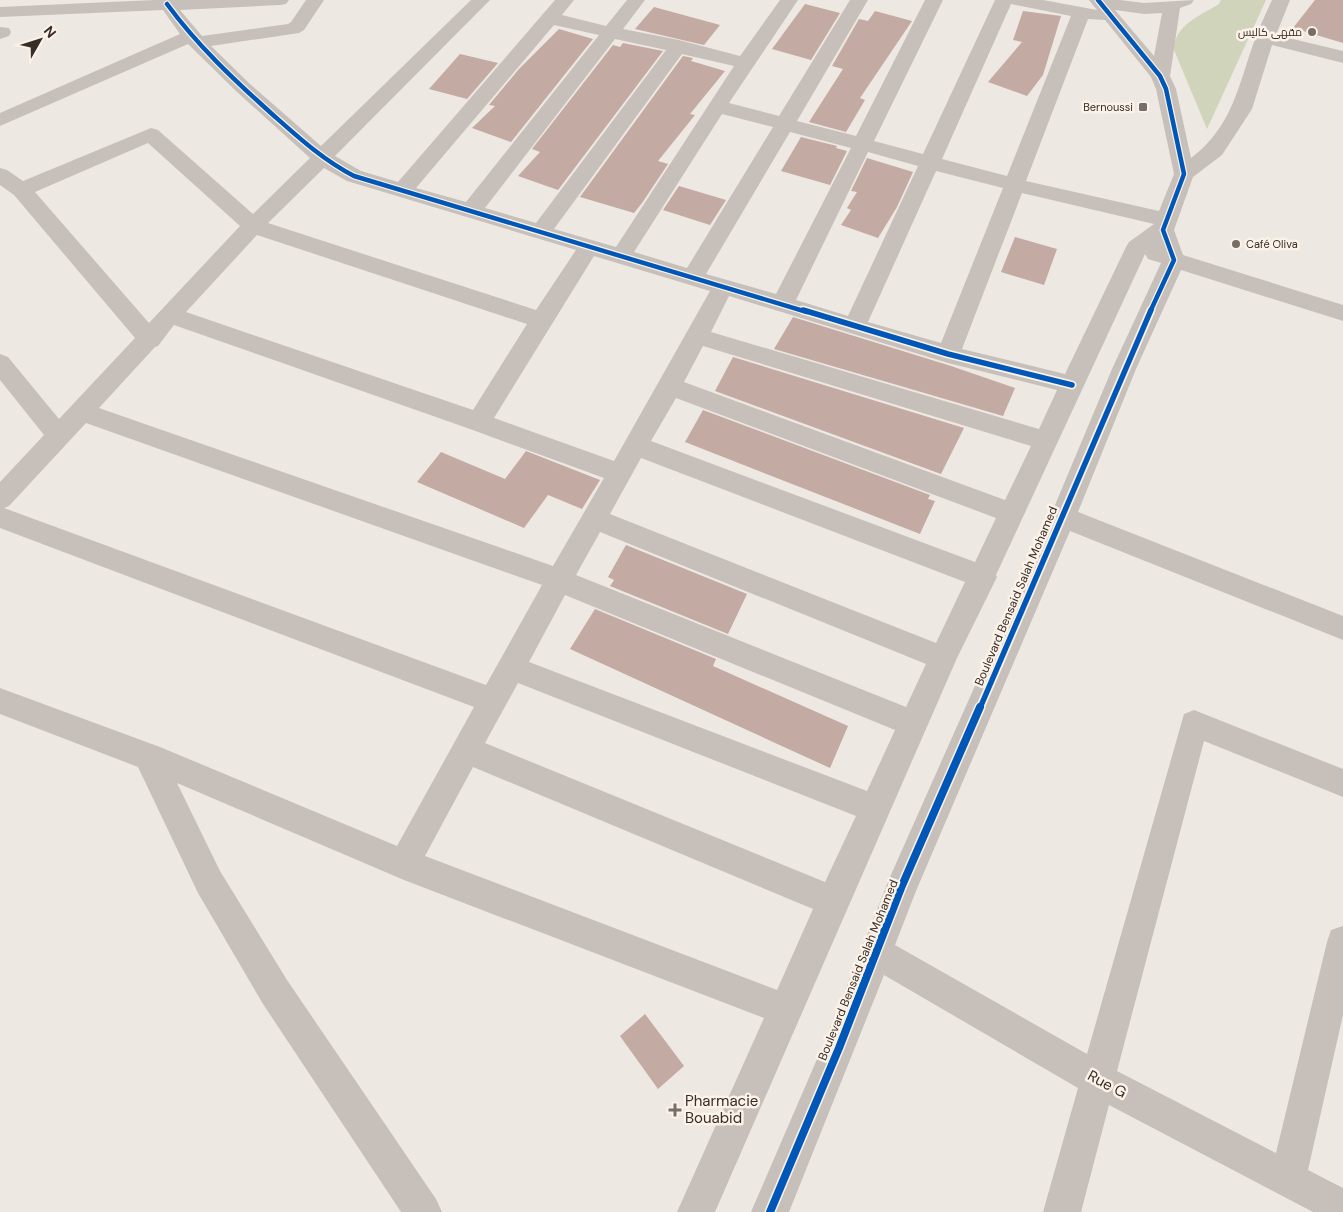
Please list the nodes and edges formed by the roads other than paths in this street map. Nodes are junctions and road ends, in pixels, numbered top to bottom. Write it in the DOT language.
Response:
graph roads {
  1 [pos="280,0"];
  2 [pos="315,0"];
  3 [pos="481,0"];
  4 [pos="565,0"];
  5 [pos="636,0"];
  6 [pos="788,0"];
  7 [pos="859,0"];
  8 [pos="934,0"];
  9 [pos="1004,0"];
  10 [pos="1014,0"];
  11 [pos="1102,0"];
  12 [pos="1281,0"];
  13 [pos="1179,3"];
  14 [pos="167,4"];
  15 [pos="1090,6"];
  16 [pos="0,12"];
  17 [pos="549,18"];
  18 [pos="610,32"];
  19 [pos="1266,38"];
  20 [pos="193,39"];
  21 [pos="679,46"];
  22 [pos="1343,57"];
  23 [pos="745,63"];
  24 [pos="1160,76"];
  25 [pos="717,106"];
  26 [pos="0,120"];
  27 [pos="783,125"];
  28 [pos="862,145"];
  29 [pos="322,159"];
  30 [pos="931,162"];
  31 [pos="1184,174"];
  32 [pos="0,176"];
  33 [pos="1016,185"];
  34 [pos="21,190"];
  35 [pos="402,191"];
  36 [pos="471,211"];
  37 [pos="1165,225"];
  38 [pos="253,226"];
  39 [pos="541,231"];
  40 [pos="589,247"];
  41 [pos="1136,247"];
  42 [pos="621,256"];
  43 [pos="1174,260"];
  44 [pos="693,277"];
  45 [pos="723,287"];
  46 [pos="783,304"];
  47 [pos="1343,312"];
  48 [pos="172,316"];
  49 [pos="541,320"];
  50 [pos="855,326"];
  51 [pos="697,336"];
  52 [pos="150,340"];
  53 [pos="948,354"];
  54 [pos="0,363"];
  55 [pos="670,386"];
  56 [pos="1072,386"];
  57 [pos="83,412"];
  58 [pos="479,422"];
  59 [pos="59,436"];
  60 [pos="1046,441"];
  61 [pos="636,446"];
  62 [pos="621,474"];
  63 [pos="0,499"];
  64 [pos="1012,513"];
  65 [pos="0,517"];
  66 [pos="1063,517"];
  67 [pos="595,519"];
  68 [pos="983,577"];
  69 [pos="559,580"];
  70 [pos="1343,628"];
  71 [pos="943,658"];
  72 [pos="511,668"];
  73 [pos="0,701"];
  74 [pos="493,701"];
  75 [pos="914,724"];
  76 [pos="467,750"];
  77 [pos="149,757"];
  78 [pos="1343,783"];
  79 [pos="875,809"];
  80 [pos="404,864"];
  81 [pos="833,901"];
  82 [pos="1343,942"];
  83 [pos="876,952"];
  84 [pos="786,1010"];
  85 [pos="1098,1080"];
  86 [pos="1288,1180"];
  87 [pos="1343,1208"];
  88 [pos="423,1212"];
  89 [pos="696,1212"];
  90 [pos="770,1212"];
  91 [pos="1062,1212"];
  1 -- 14 [label="street"];
  2 -- 20 [label="street"];
  3 -- 29 [label="street"];
  4 -- 17 [label="street"];
  5 -- 18 [label="street"];
  6 -- 23 [label="street"];
  7 -- 27 [label="street"];
  8 -- 28 [label="street"];
  9 -- 30 [label="street"];
  10 -- 15 [label="street"];
  11 -- 13 [label="street"];
  12 -- 19 [label="street"];
  13 -- 24 [label="street"];
  14 -- 16 [label="street"];
  14 -- 20 [label="street"];
  15 -- 24 [label="street"];
  15 -- 33 [label="street"];
  17 -- 18 [label="street"];
  17 -- 35 [label="street"];
  18 -- 21 [label="street"];
  18 -- 36 [label="street"];
  19 -- 22 [label="street"];
  19 -- 31 [label="street"];
  20 -- 26 [label="street"];
  20 -- 29 [label="street"];
  21 -- 23 [label="street"];
  21 -- 39 [label="street"];
  23 -- 25 [label="street"];
  24 -- 31 [label="street"];
  25 -- 27 [label="street"];
  25 -- 42 [label="street"];
  27 -- 28 [label="street"];
  27 -- 44 [label="street"];
  28 -- 30 [label="street"];
  28 -- 46 [label="street"];
  29 -- 35 [label="street"];
  29 -- 38 [label="street"];
  30 -- 33 [label="street"];
  30 -- 50 [label="street"];
  31 -- 37 [label="street"];
  32 -- 34 [label="street"];
  33 -- 37 [label="street"];
  33 -- 53 [label="street"];
  34 -- 38 [label="street"];
  34 -- 52 [label="street"];
  35 -- 36 [label="street"];
  36 -- 39 [label="street"];
  37 -- 41 [label="street"];
  37 -- 43 [label="street"];
  38 -- 48 [label="street"];
  38 -- 49 [label="street"];
  39 -- 40 [label="street"];
  40 -- 42 [label="street"];
  40 -- 49 [label="street"];
  41 -- 43 [label="street"];
  41 -- 56 [label="street"];
  42 -- 44 [label="street"];
  43 -- 47 [label="street"];
  43 -- 66 [label="street, Boulevard Bensaid Salah Mohamed"];
  44 -- 45 [label="street"];
  45 -- 46 [label="street"];
  45 -- 51 [label="street"];
  46 -- 50 [label="street"];
  48 -- 52 [label="street"];
  48 -- 58 [label="street"];
  49 -- 58 [label="street"];
  50 -- 53 [label="street"];
  51 -- 55 [label="street"];
  51 -- 60 [label="street"];
  52 -- 57 [label="street"];
  53 -- 56 [label="street"];
  54 -- 59 [label="street"];
  55 -- 61 [label="street"];
  55 -- 64 [label="street"];
  56 -- 60 [label="street"];
  57 -- 59 [label="street"];
  57 -- 69 [label="street"];
  58 -- 62 [label="street"];
  59 -- 63 [label="street"];
  60 -- 64 [label="street"];
  61 -- 62 [label="street"];
  61 -- 68 [label="street"];
  62 -- 67 [label="street"];
  64 -- 68 [label="street"];
  65 -- 74 [label="street"];
  66 -- 70 [label="street"];
  66 -- 83 [label="street, Boulevard Bensaid Salah Mohamed"];
  67 -- 69 [label="street"];
  67 -- 71 [label="street"];
  68 -- 71 [label="street"];
  69 -- 72 [label="street"];
  69 -- 75 [label="street"];
  71 -- 75 [label="street"];
  72 -- 74 [label="street"];
  72 -- 79 [label="street"];
  73 -- 77 [label="street"];
  74 -- 76 [label="street"];
  75 -- 79 [label="street"];
  76 -- 80 [label="street"];
  76 -- 81 [label="street"];
  77 -- 80 [label="street"];
  77 -- 88 [label="street"];
  78 -- 85 [label="street"];
  79 -- 81 [label="street"];
  80 -- 84 [label="street"];
  81 -- 84 [label="street"];
  82 -- 86 [label="street"];
  83 -- 85 [label="street, Rue G"];
  83 -- 90 [label="street, Boulevard Bensaid Salah Mohamed"];
  84 -- 89 [label="street"];
  85 -- 86 [label="street, Rue G"];
  85 -- 91 [label="street"];
  86 -- 87 [label="street, Rue G"];
}
